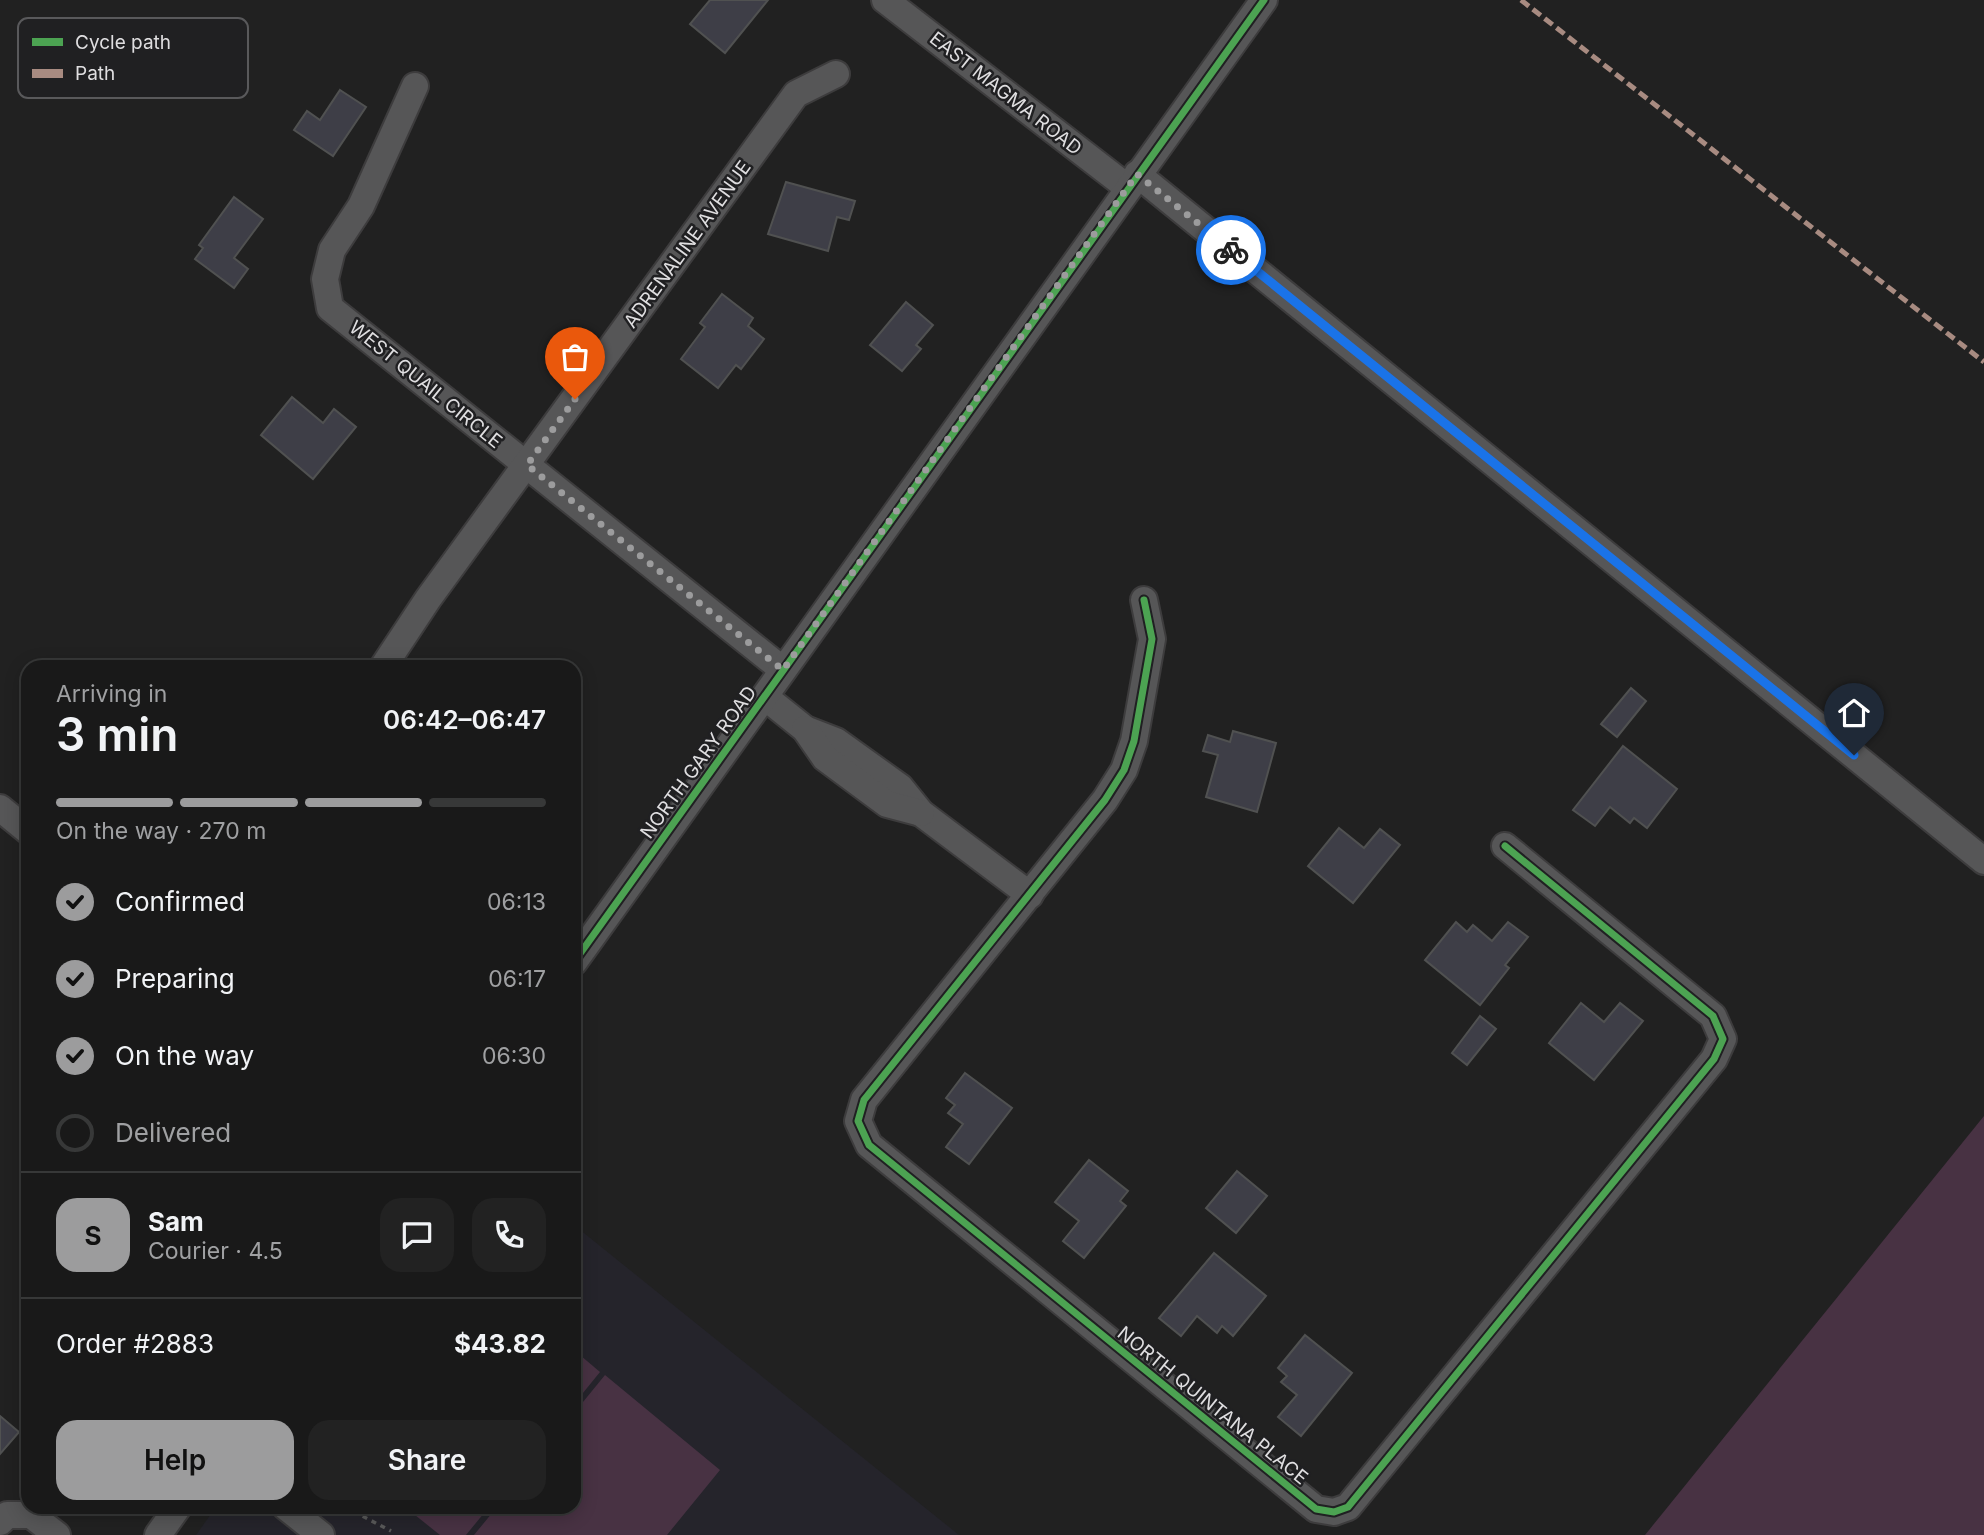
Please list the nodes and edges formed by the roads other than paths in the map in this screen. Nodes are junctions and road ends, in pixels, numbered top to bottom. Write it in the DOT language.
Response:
graph roads {
  1 [pos="885,0"];
  2 [pos="1264,0"];
  3 [pos="836,74"];
  4 [pos="415,86"];
  5 [pos="1132,181"];
  6 [pos="527,465"];
  7 [pos="1144,600"];
  8 [pos="388,660"];
  9 [pos="783,670"];
  10 [pos="765,697"];
  11 [pos="0,808"];
  12 [pos="21,825"];
  13 [pos="1506,846"];
  14 [pos="1984,861"];
  15 [pos="1030,895"];
  16 [pos="581,952"];
  17 [pos="173,1514"];
  18 [pos="295,1514"];
  19 [pos="0,1522"];
  20 [pos="57,1535"];
  21 [pos="158,1535"];
  22 [pos="321,1535"];
  1 -- 5 [label="street, EAST MAGMA ROAD"];
  2 -- 5 [label="street, NORTH GARY ROAD"];
  3 -- 6 [label="street, ADRENALINE AVENUE"];
  4 -- 6 [label="street, WEST QUAIL CIRCLE"];
  5 -- 9 [label="street, NORTH GARY ROAD"];
  5 -- 14 [label="street, EAST MAGMA ROAD"];
  6 -- 8 [label="street, ADRENALINE AVENUE"];
  6 -- 9 [label="street, WEST QUAIL CIRCLE"];
  7 -- 15 [label="street, NORTH QUINTANA PLACE"];
  9 -- 10 [label="street, NORTH GARY ROAD"];
  10 -- 15 [label="street"];
  10 -- 16 [label="street, NORTH GARY ROAD"];
  11 -- 12 [label="street"];
  13 -- 15 [label="street, NORTH QUINTANA PLACE"];
  17 -- 21 [label="street"];
  18 -- 22 [label="street"];
  19 -- 20 [label="street"];
}
